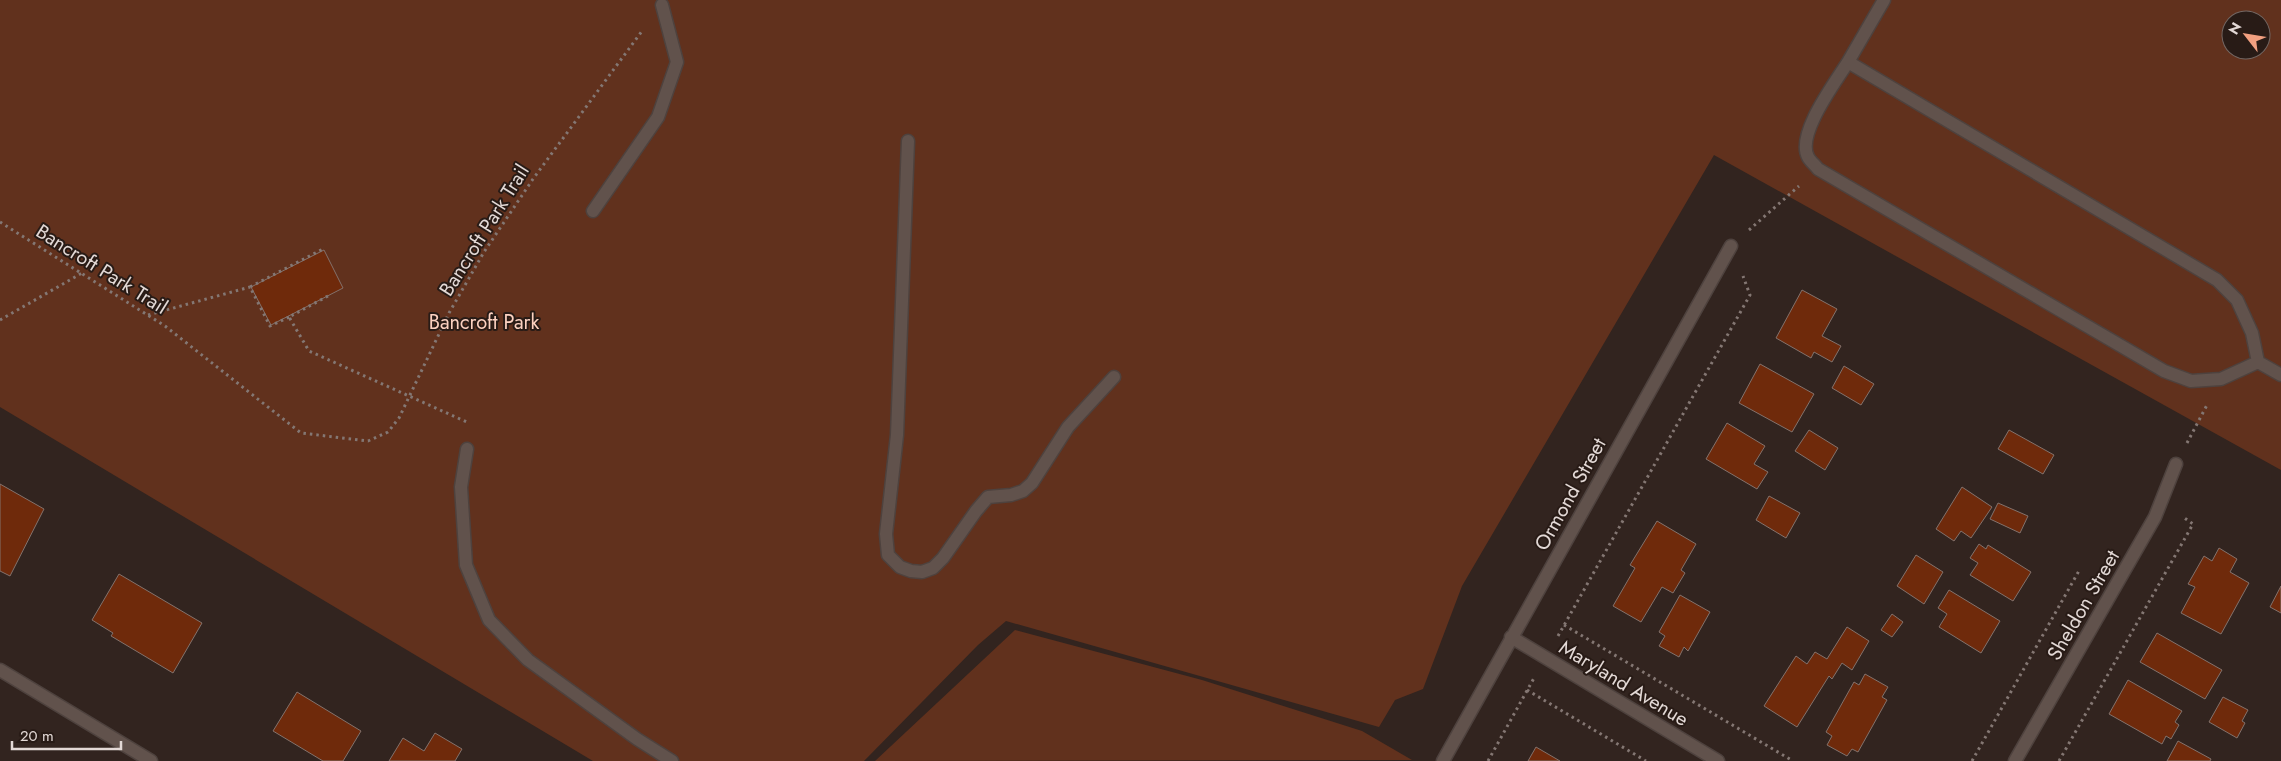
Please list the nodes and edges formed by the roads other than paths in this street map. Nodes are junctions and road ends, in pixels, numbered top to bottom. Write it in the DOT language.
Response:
graph roads {
  1 [pos="1884,0"];
  2 [pos="662,5"];
  3 [pos="1848,62"];
  4 [pos="908,141"];
  5 [pos="593,212"];
  6 [pos="1732,246"];
  7 [pos="2258,362"];
  8 [pos="2281,376"];
  9 [pos="1114,377"];
  10 [pos="467,450"];
  11 [pos="2176,464"];
  12 [pos="1512,637"];
  13 [pos="0,670"];
  14 [pos="151,761"];
  15 [pos="672,761"];
  16 [pos="1442,761"];
  17 [pos="1718,761"];
  18 [pos="2015,761"];
  1 -- 3 [label="street"];
  2 -- 5 [label="street"];
  3 -- 7 [label="street"];
  3 -- 7 [label="street"];
  4 -- 9 [label="street"];
  6 -- 12 [label="street, Ormond Street"];
  7 -- 8 [label="street"];
  10 -- 15 [label="street"];
  11 -- 18 [label="street, Sheldon Street"];
  12 -- 16 [label="street, Ormond Street"];
  12 -- 17 [label="street, Maryland Avenue"];
  13 -- 14 [label="street"];
}
